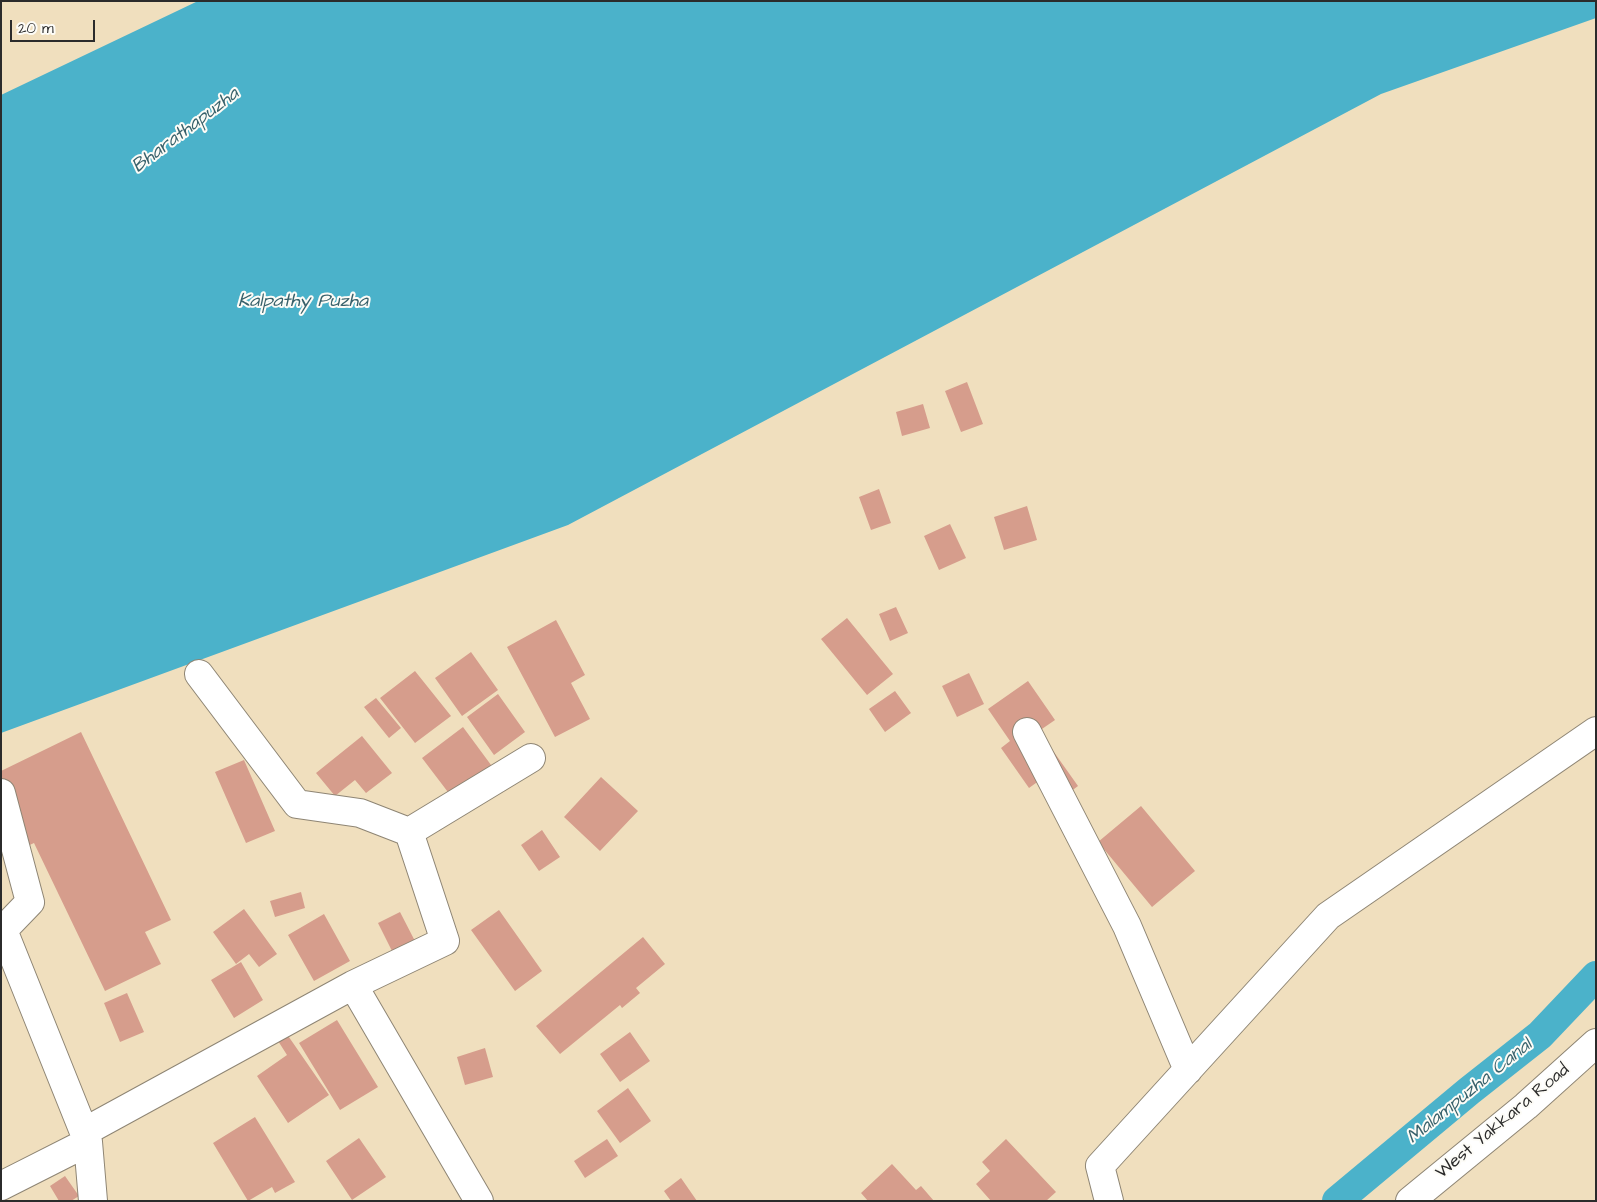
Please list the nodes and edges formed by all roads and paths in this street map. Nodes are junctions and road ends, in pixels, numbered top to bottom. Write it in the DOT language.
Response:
graph roads {
  1 [pos="199,674"];
  2 [pos="1596,731"];
  3 [pos="1027,732"];
  4 [pos="531,758"];
  5 [pos="1,794"];
  6 [pos="409,832"];
  7 [pos="2,930"];
  8 [pos="353,985"];
  9 [pos="1596,1043"];
  10 [pos="1188,1070"];
  11 [pos="86,1137"];
  12 [pos="1,1186"];
  13 [pos="93,1201"];
  14 [pos="479,1201"];
  15 [pos="1109,1201"];
  16 [pos="1410,1201"];
  1 -- 6 [label="street"];
  2 -- 10 [label="street"];
  3 -- 10 [label="street"];
  4 -- 6 [label="street"];
  5 -- 7 [label="street"];
  6 -- 8 [label="street"];
  7 -- 11 [label="street"];
  8 -- 11 [label="street"];
  8 -- 14 [label="street"];
  9 -- 16 [label="street, West Yakkara Road"];
  10 -- 15 [label="street"];
  11 -- 12 [label="street"];
  11 -- 13 [label="street"];
}
